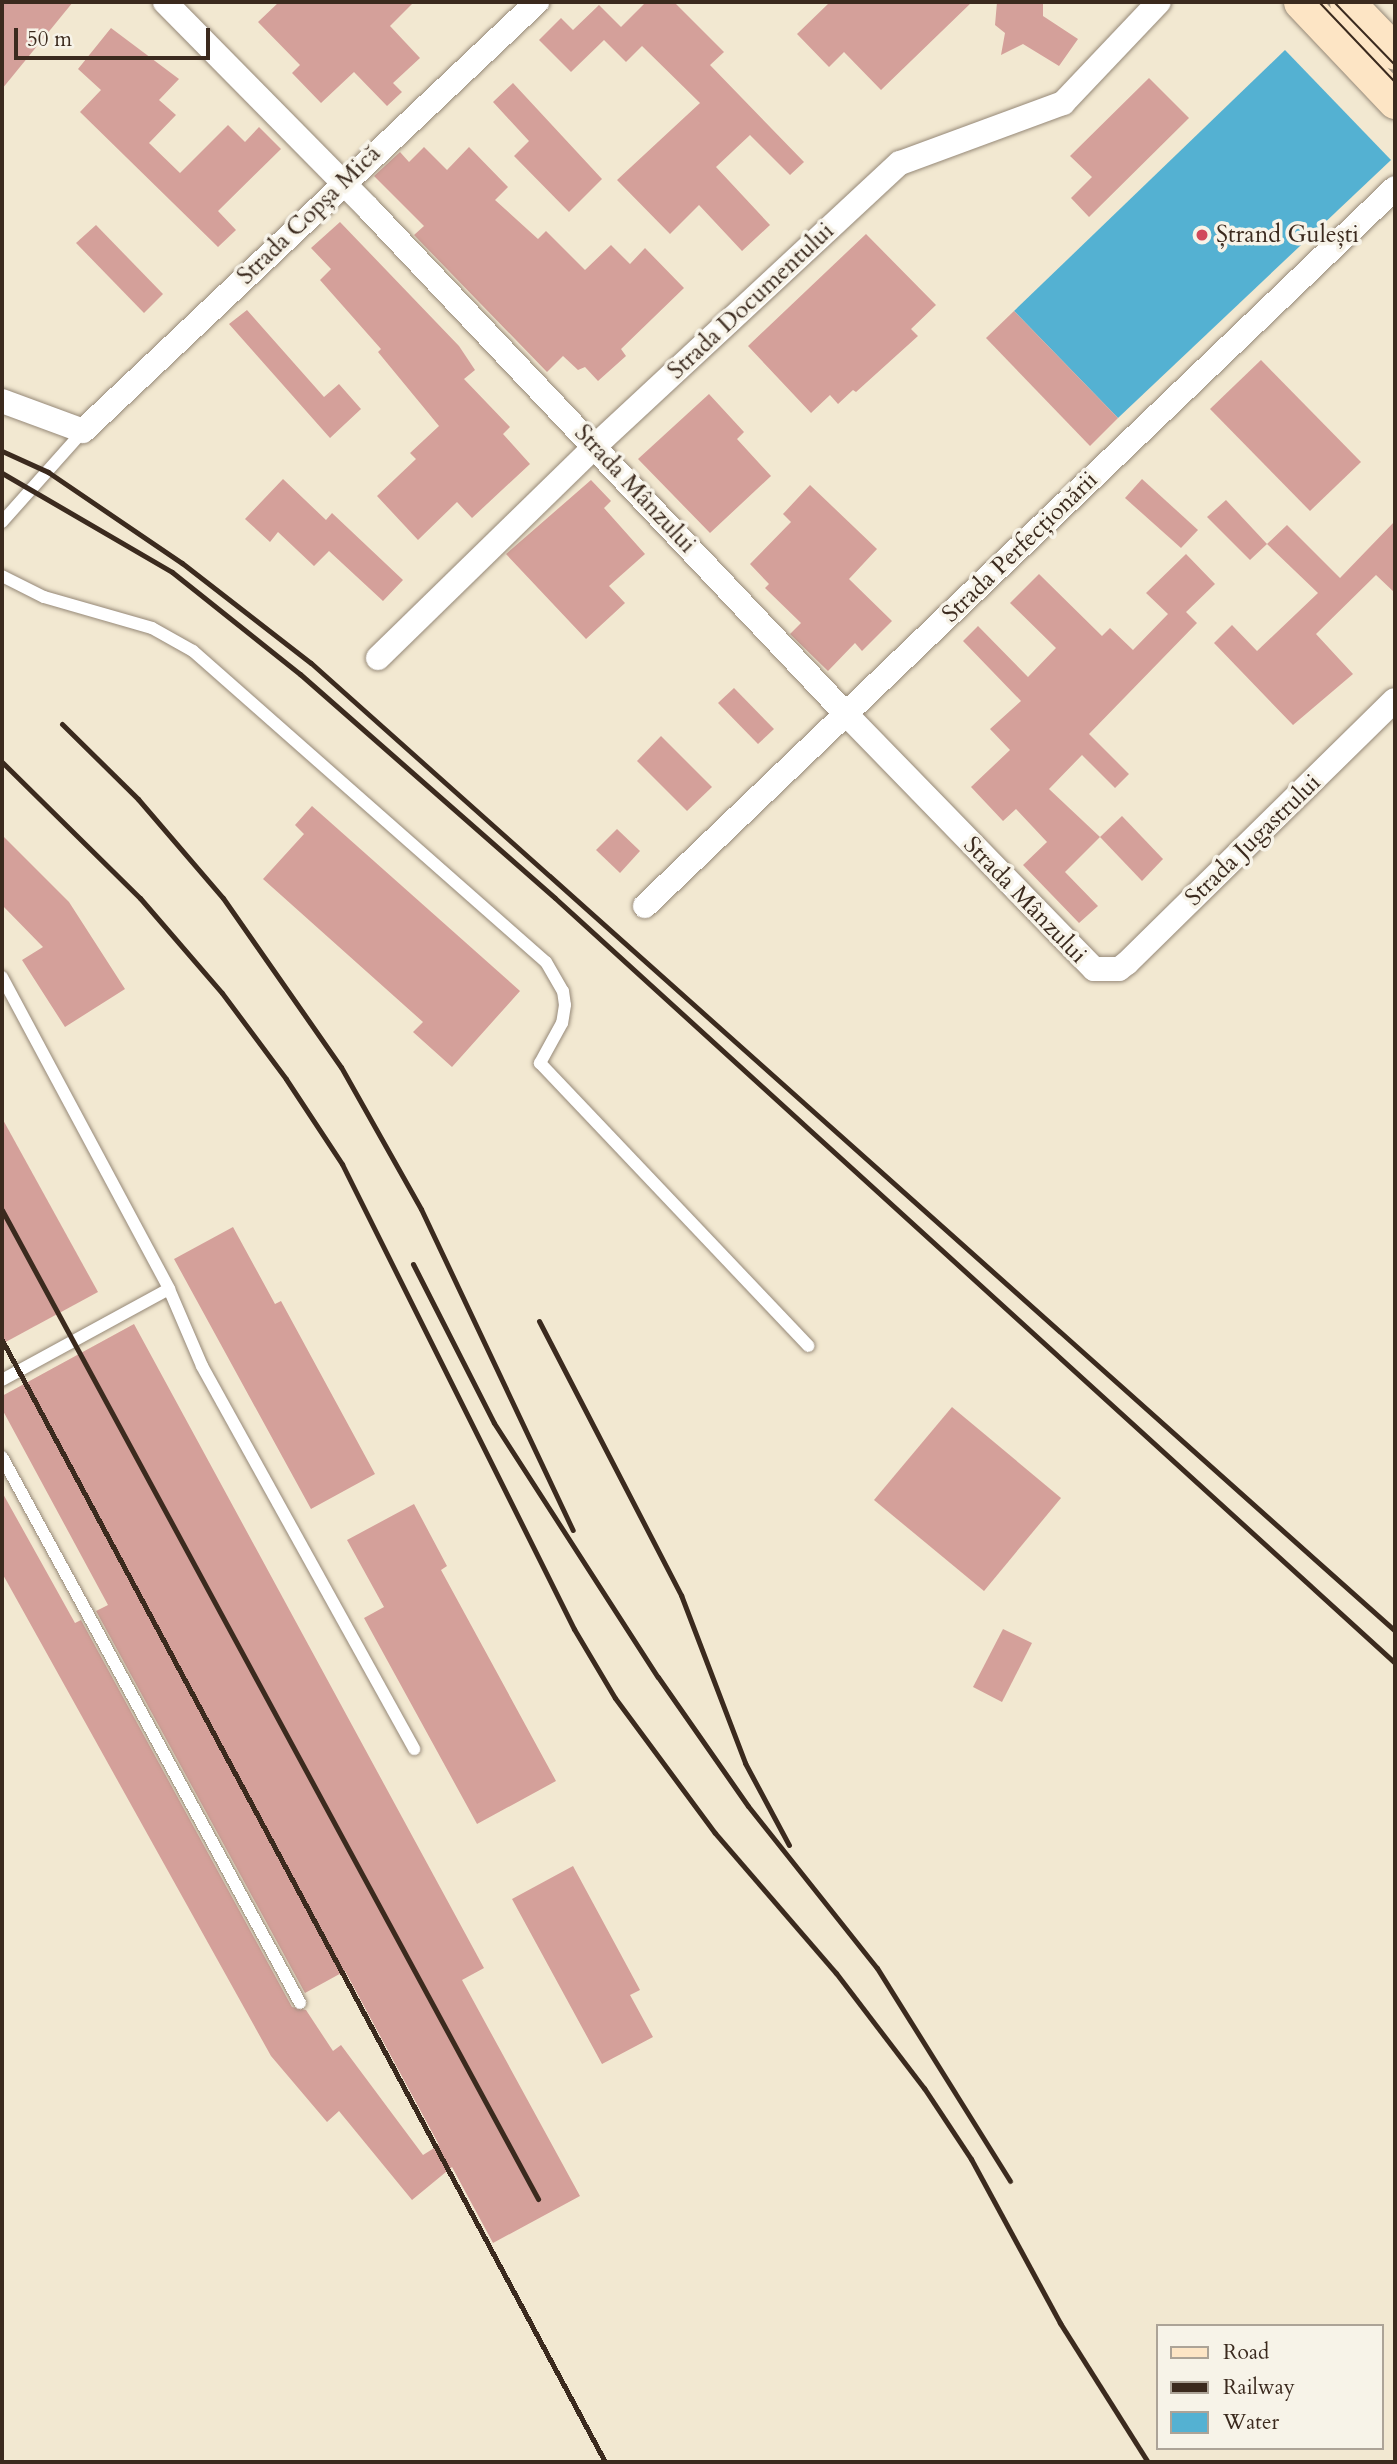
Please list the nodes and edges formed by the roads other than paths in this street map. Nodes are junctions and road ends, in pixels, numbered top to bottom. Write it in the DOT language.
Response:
graph roads {
  1 [pos="165,2"];
  2 [pos="537,2"];
  3 [pos="1159,2"];
  4 [pos="1301,2"];
  5 [pos="1347,2"];
  6 [pos="1395,52"];
  7 [pos="1395,102"];
  8 [pos="343,182"];
  9 [pos="1395,188"];
  10 [pos="2,401"];
  11 [pos="83,431"];
  12 [pos="595,446"];
  13 [pos="2,522"];
  14 [pos="2,576"];
  15 [pos="378,658"];
  16 [pos="1395,700"];
  17 [pos="845,713"];
  18 [pos="645,906"];
  19 [pos="1106,971"];
  20 [pos="2,977"];
  21 [pos="169,1289"];
  22 [pos="809,1346"];
  23 [pos="2,1380"];
  24 [pos="2,1457"];
  25 [pos="414,1749"];
  26 [pos="300,2003"];
  1 -- 8 [label="street, Strada Mânzului"];
  2 -- 8 [label="street, Strada Copșa Mică"];
  3 -- 12 [label="street, Strada Documentului"];
  4 -- 7 [label="main road"];
  5 -- 6 [label="main road"];
  8 -- 11 [label="street, Strada Copșa Mică"];
  8 -- 12 [label="street, Strada Mânzului"];
  9 -- 17 [label="street, Strada Perfecționării"];
  10 -- 11 [label="street"];
  11 -- 13 [label="lane"];
  12 -- 15 [label="street, Strada Documentului"];
  12 -- 17 [label="street, Strada Mânzului"];
  14 -- 22 [label="lane"];
  16 -- 19 [label="street, Strada Jugastrului"];
  17 -- 18 [label="street, Strada Perfecționării"];
  17 -- 19 [label="street, Strada Mânzului"];
  20 -- 21 [label="lane"];
  21 -- 23 [label="lane"];
  21 -- 25 [label="lane"];
  24 -- 26 [label="lane"];
}
